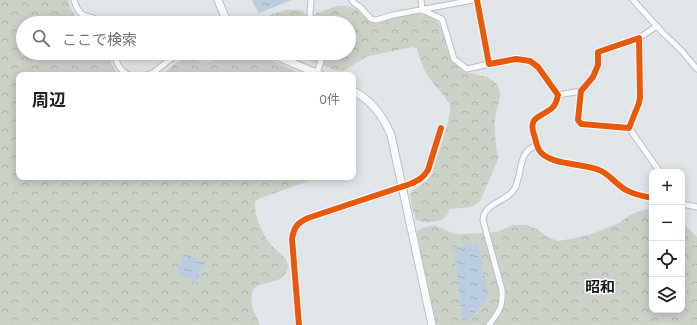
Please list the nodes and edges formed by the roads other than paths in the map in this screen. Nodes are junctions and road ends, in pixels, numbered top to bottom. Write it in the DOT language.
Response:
graph roads {
  1 [pos="74,0"];
  2 [pos="218,0"];
  3 [pos="311,0"];
  4 [pos="352,0"];
  5 [pos="421,0"];
  6 [pos="473,0"];
  7 [pos="477,0"];
  8 [pos="633,0"];
  9 [pos="422,10"];
  10 [pos="86,16"];
  11 [pos="225,16"];
  12 [pos="310,16"];
  13 [pos="657,26"];
  14 [pos="639,38"];
  15 [pos="116,60"];
  16 [pos="169,60"];
  17 [pos="286,60"];
  18 [pos="321,60"];
  19 [pos="489,64"];
  20 [pos="697,69"];
  21 [pos="123,72"];
  22 [pos="154,72"];
  23 [pos="314,72"];
  24 [pos="319,72"];
  25 [pos="581,91"];
  26 [pos="356,92"];
  27 [pos="558,95"];
  28 [pos="441,128"];
  29 [pos="629,128"];
  30 [pos="537,146"];
  31 [pos="658,169"];
  32 [pos="401,187"];
  33 [pos="649,197"];
  34 [pos="685,204"];
  35 [pos="697,207"];
  36 [pos="299,325"];
  37 [pos="432,325"];
  38 [pos="489,325"];
  1 -- 10 [label="street"];
  2 -- 11 [label="street"];
  3 -- 12 [label="street"];
  4 -- 9 [label="street"];
  5 -- 9 [label="street"];
  6 -- 9 [label="street"];
  7 -- 19 [label="street"];
  8 -- 13 [label="street"];
  9 -- 19 [label="street"];
  13 -- 14 [label="street"];
  13 -- 20 [label="street"];
  14 -- 25 [label="street"];
  14 -- 29 [label="street"];
  15 -- 21 [label="street"];
  16 -- 22 [label="street"];
  17 -- 23 [label="street"];
  18 -- 24 [label="street"];
  19 -- 27 [label="street"];
  25 -- 27 [label="street"];
  25 -- 29 [label="street"];
  26 -- 32 [label="street"];
  27 -- 30 [label="street"];
  28 -- 32 [label="street"];
  29 -- 31 [label="street"];
  30 -- 33 [label="street"];
  30 -- 38 [label="street"];
  32 -- 36 [label="street"];
  32 -- 37 [label="street"];
  34 -- 35 [label="street"];
}
